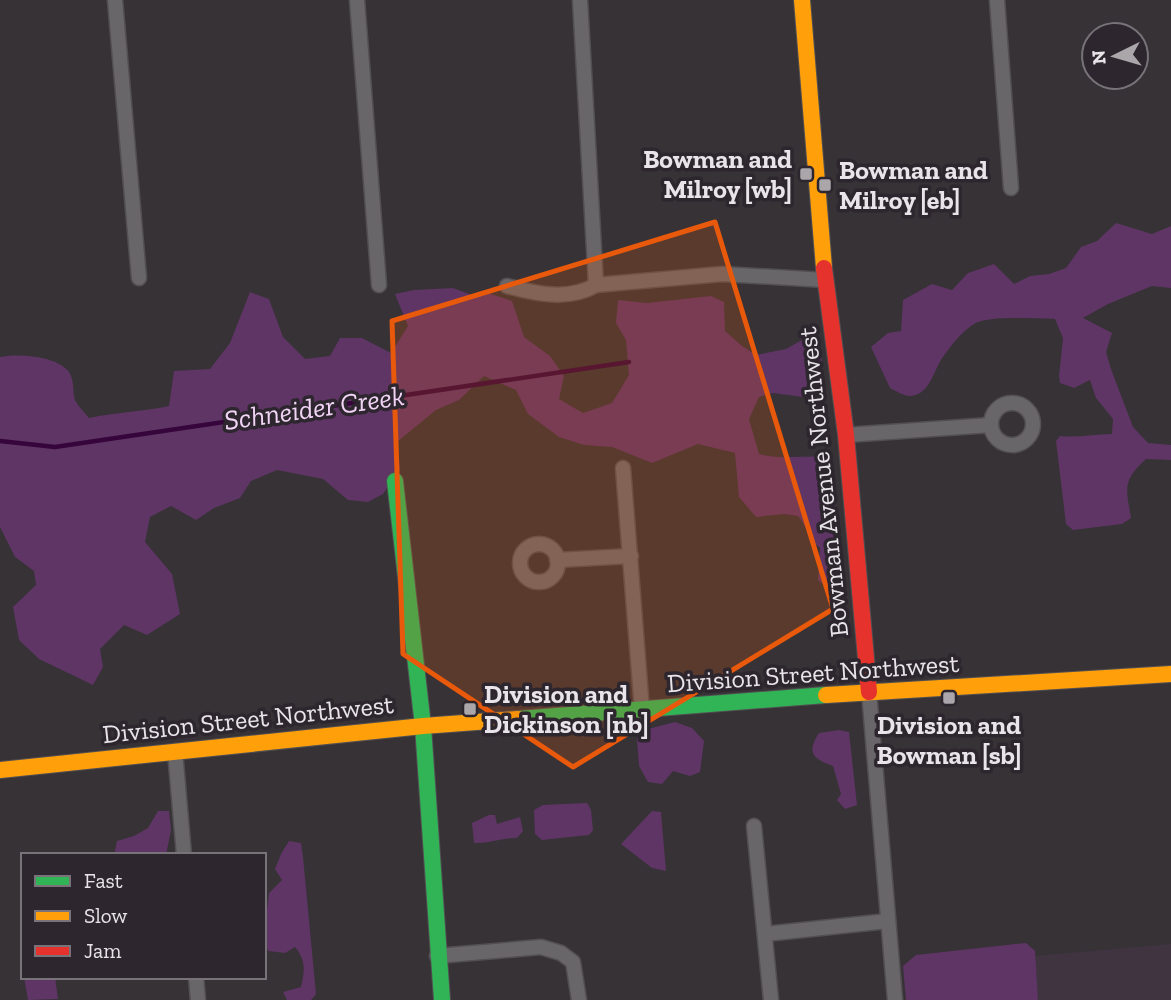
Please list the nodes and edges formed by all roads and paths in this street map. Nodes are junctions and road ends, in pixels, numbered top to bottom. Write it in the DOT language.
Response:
graph roads {
  1 [pos="115,0"];
  2 [pos="357,0"];
  3 [pos="580,0"];
  4 [pos="802,0"];
  5 [pos="997,0"];
  6 [pos="1011,188"];
  7 [pos="139,278"];
  8 [pos="825,280"];
  9 [pos="379,285"];
  10 [pos="596,285"];
  11 [pos="507,286"];
  12 [pos="991,425"];
  13 [pos="846,435"];
  14 [pos="623,468"];
  15 [pos="396,481"];
  16 [pos="631,556"];
  17 [pos="557,561"];
  18 [pos="1171,674"];
  19 [pos="869,692"];
  20 [pos="642,710"];
  21 [pos="424,726"];
  22 [pos="175,751"];
  23 [pos="0,770"];
  24 [pos="754,826"];
  25 [pos="184,853"];
  26 [pos="888,921"];
  27 [pos="765,934"];
  28 [pos="438,956"];
  29 [pos="196,979"];
  30 [pos="198,1000"];
  31 [pos="442,1000"];
  32 [pos="579,1000"];
  33 [pos="771,1000"];
  34 [pos="895,1000"];
  1 -- 7 [label="street"];
  2 -- 9 [label="street"];
  3 -- 10 [label="street"];
  4 -- 8 [label="street, Bowman Avenue Northwest"];
  5 -- 6 [label="street"];
  8 -- 10 [label="street"];
  8 -- 13 [label="street, Bowman Avenue Northwest"];
  10 -- 11 [label="street"];
  12 -- 13 [label="street"];
  13 -- 19 [label="street, Bowman Avenue Northwest"];
  14 -- 16 [label="street"];
  15 -- 21 [label="street"];
  16 -- 17 [label="street"];
  16 -- 20 [label="street"];
  18 -- 19 [label="street, Division Street Northwest"];
  19 -- 20 [label="street, Division Street Northwest"];
  19 -- 26 [label="street, Bowman Avenue Northwest"];
  20 -- 21 [label="street, Division Street Northwest"];
  21 -- 22 [label="street, Division Street Northwest"];
  21 -- 28 [label="street"];
  22 -- 23 [label="street, Division Street Northwest"];
  22 -- 25 [label="street"];
  24 -- 27 [label="street"];
  26 -- 27 [label="street"];
  26 -- 34 [label="street, Bowman Avenue Northwest"];
  27 -- 33 [label="street"];
  28 -- 31 [label="street"];
  28 -- 32 [label="street"];
  29 -- 30 [label="street"];
}
